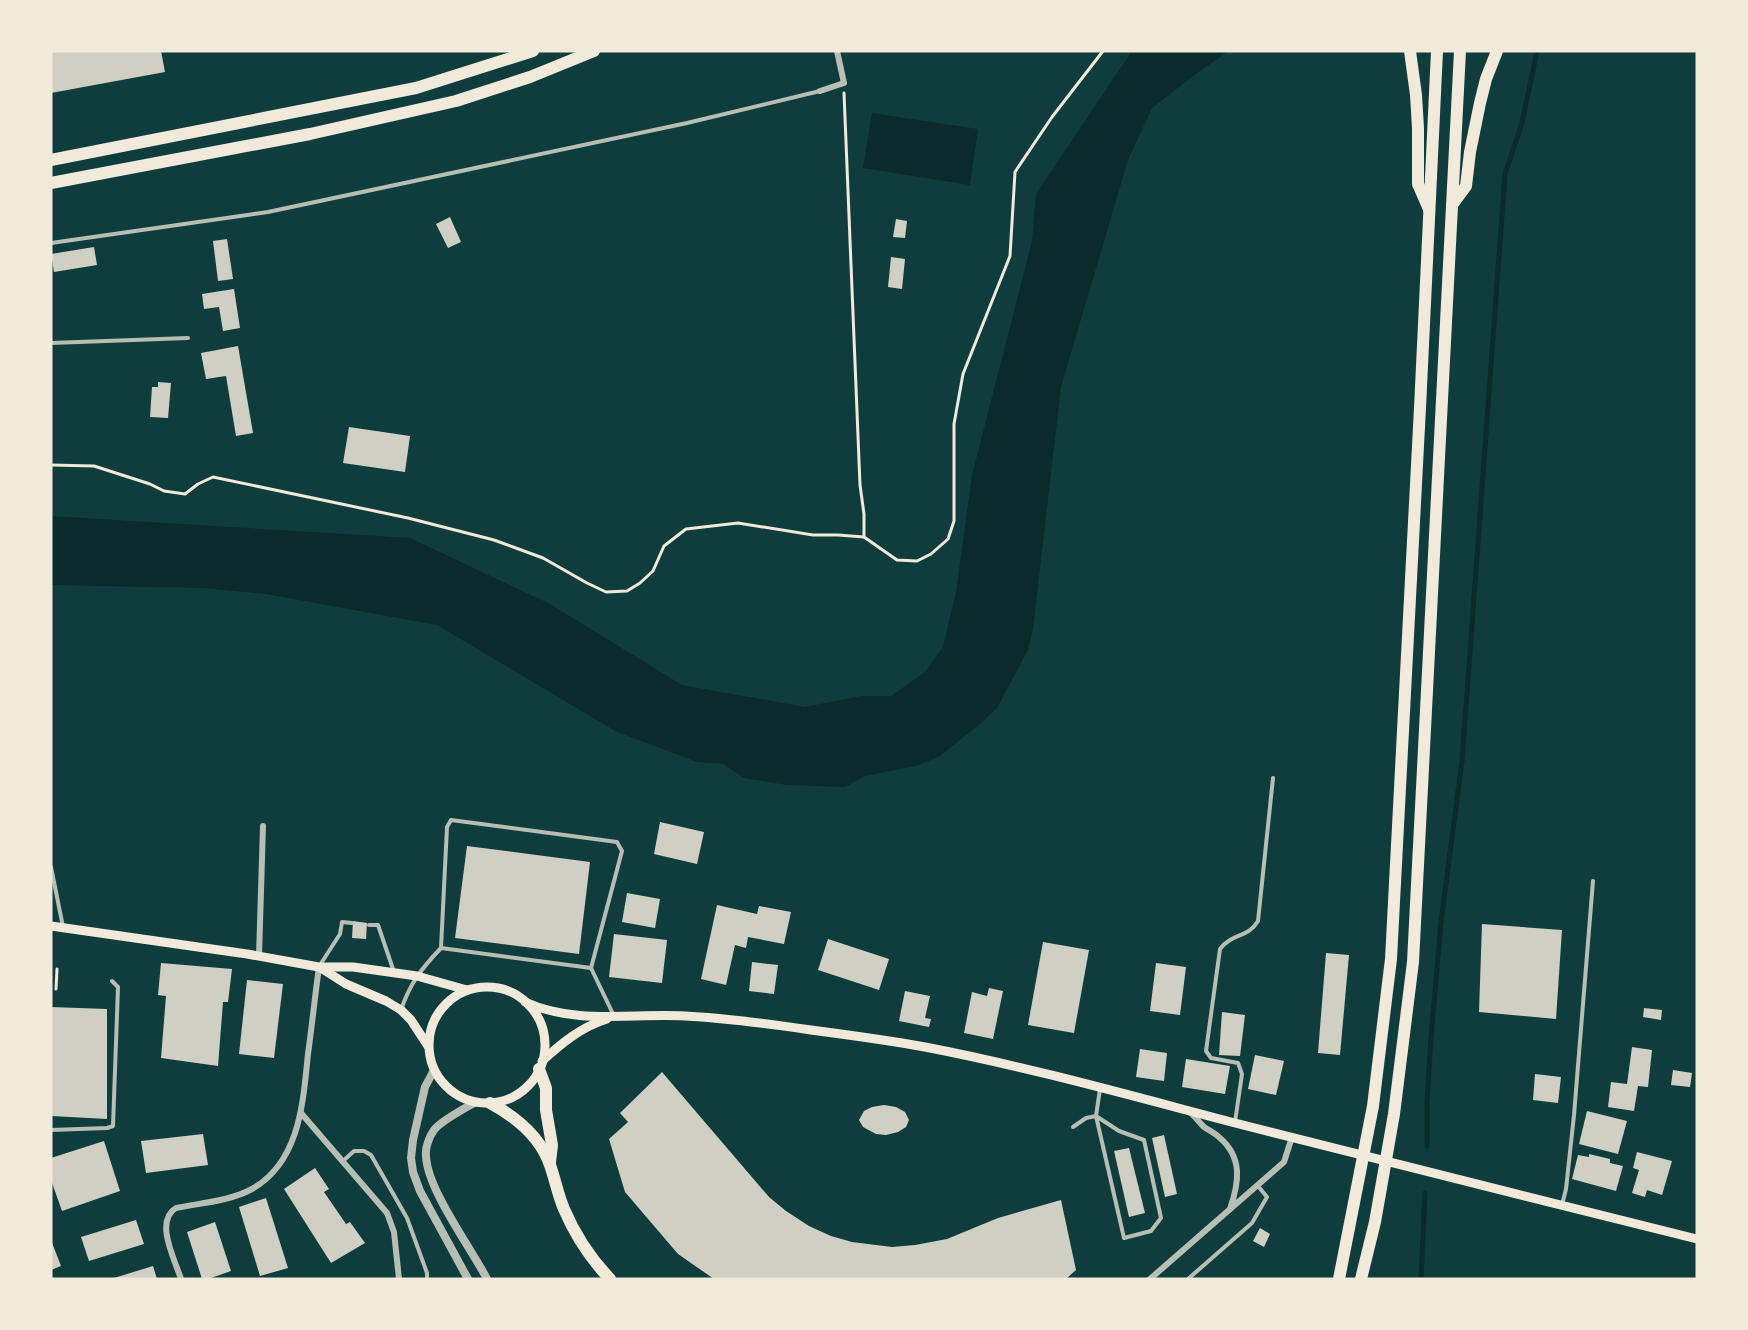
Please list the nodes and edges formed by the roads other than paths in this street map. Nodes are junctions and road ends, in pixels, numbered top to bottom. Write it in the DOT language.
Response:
graph roads {
  1 [pos="532,51"];
  2 [pos="594,51"];
  3 [pos="837,51"];
  4 [pos="1410,51"];
  5 [pos="1437,51"];
  6 [pos="1460,51"];
  7 [pos="1497,51"];
  8 [pos="820,91"];
  9 [pos="51,160"];
  10 [pos="51,183"];
  11 [pos="1452,205"];
  12 [pos="1429,209"];
  13 [pos="51,243"];
  14 [pos="188,338"];
  15 [pos="51,343"];
  16 [pos="1273,778"];
  17 [pos="263,826"];
  18 [pos="51,867"];
  19 [pos="1593,881"];
  20 [pos="352,923"];
  21 [pos="369,925"];
  22 [pos="51,926"];
  23 [pos="63,928"];
  24 [pos="441,948"];
  25 [pos="258,956"];
  26 [pos="319,967"];
  27 [pos="591,968"];
  28 [pos="394,973"];
  29 [pos="417,976"];
  30 [pos="112,981"];
  31 [pos="467,990"];
  32 [pos="525,1002"];
  33 [pos="401,1010"];
  34 [pos="614,1017"];
  35 [pos="429,1048"];
  36 [pos="541,1065"];
  37 [pos="434,1070"];
  38 [pos="1100,1088"];
  39 [pos="476,1102"];
  40 [pos="490,1103"];
  41 [pos="1189,1110"];
  42 [pos="301,1113"];
  43 [pos="1096,1116"];
  44 [pos="1235,1123"];
  45 [pos="1073,1127"];
  46 [pos="51,1130"];
  47 [pos="1292,1137"];
  48 [pos="343,1161"];
  49 [pos="550,1163"];
  50 [pos="1257,1186"];
  51 [pos="1562,1205"];
  52 [pos="1230,1210"];
  53 [pos="1697,1239"];
  54 [pos="181,1279"];
  55 [pos="399,1279"];
  56 [pos="428,1279"];
  57 [pos="468,1279"];
  58 [pos="487,1279"];
  59 [pos="610,1279"];
  60 [pos="1150,1279"];
  61 [pos="1188,1279"];
  62 [pos="1339,1279"];
  63 [pos="1362,1279"];
  1 -- 9 [label="highway"];
  2 -- 10 [label="highway"];
  3 -- 8 [label="street"];
  4 -- 12 [label="highway"];
  5 -- 12 [label="highway"];
  6 -- 11 [label="highway"];
  7 -- 11 [label="highway"];
  8 -- 13 [label="lane"];
  11 -- 63 [label="highway"];
  12 -- 62 [label="highway"];
  14 -- 15 [label="lane"];
  16 -- 44 [label="lane"];
  17 -- 25 [label="street"];
  18 -- 23 [label="lane"];
  19 -- 51 [label="lane"];
  20 -- 26 [label="lane"];
  21 -- 28 [label="lane"];
  22 -- 23 [label="main road"];
  23 -- 25 [label="main road"];
  24 -- 27 [label="lane"];
  24 -- 27 [label="lane"];
  24 -- 29 [label="lane"];
  25 -- 26 [label="main road"];
  26 -- 28 [label="main road"];
  26 -- 33 [label="main road"];
  26 -- 42 [label="street"];
  27 -- 34 [label="lane"];
  28 -- 29 [label="main road"];
  29 -- 31 [label="main road"];
  29 -- 33 [label="lane"];
  30 -- 46 [label="lane"];
  31 -- 32 [label="main road"];
  31 -- 35 [label="main road"];
  32 -- 34 [label="main road"];
  32 -- 36 [label="main road"];
  33 -- 35 [label="main road"];
  34 -- 36 [label="main road"];
  34 -- 38 [label="main road"];
  35 -- 37 [label="main road"];
  36 -- 40 [label="main road"];
  36 -- 49 [label="highway"];
  37 -- 39 [label="main road"];
  37 -- 57 [label="street"];
  38 -- 41 [label="main road"];
  38 -- 43 [label="lane"];
  39 -- 40 [label="main road"];
  39 -- 58 [label="street"];
  40 -- 49 [label="highway"];
  41 -- 44 [label="main road"];
  41 -- 52 [label="street"];
  42 -- 48 [label="street"];
  42 -- 54 [label="street"];
  43 -- 43 [label="lane"];
  43 -- 45 [label="lane"];
  44 -- 47 [label="main road"];
  47 -- 50 [label="street"];
  47 -- 51 [label="main road"];
  48 -- 55 [label="street"];
  48 -- 56 [label="lane"];
  49 -- 59 [label="highway"];
  50 -- 52 [label="street"];
  50 -- 61 [label="lane"];
  51 -- 53 [label="main road"];
  52 -- 60 [label="street"];
}
